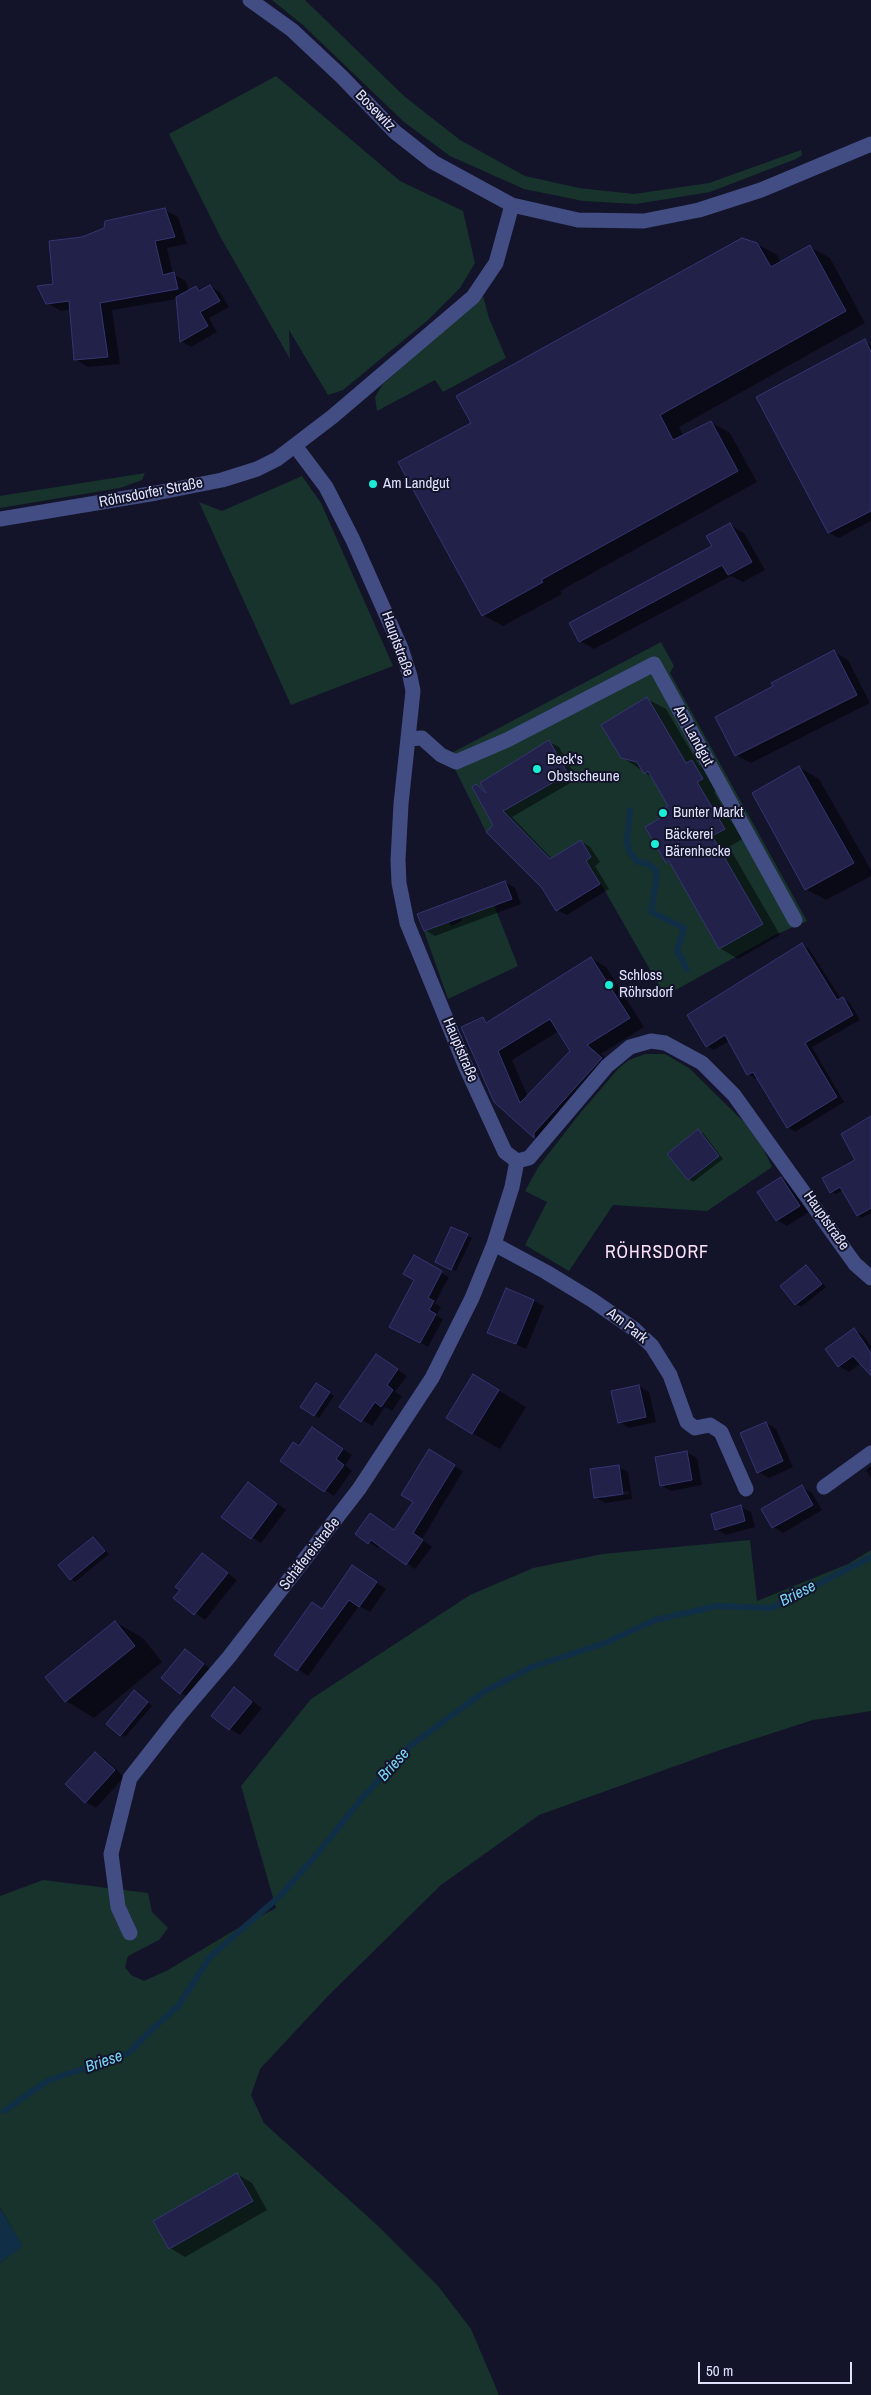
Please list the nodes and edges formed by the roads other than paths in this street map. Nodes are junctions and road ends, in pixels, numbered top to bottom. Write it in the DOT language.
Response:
graph roads {
  1 [pos="250,0"];
  2 [pos="871,144"];
  3 [pos="512,205"];
  4 [pos="296,447"];
  5 [pos="0,519"];
  6 [pos="408,739"];
  7 [pos="796,920"];
  8 [pos="517,1161"];
  9 [pos="494,1244"];
  10 [pos="871,1278"];
  11 [pos="871,1453"];
  12 [pos="824,1487"];
  13 [pos="746,1489"];
  14 [pos="130,1933"];
  1 -- 3 [label="street, Bosewitz"];
  2 -- 3 [label="street, Bosewitz"];
  3 -- 4 [label="street, Röhrsdorfer Straße"];
  4 -- 5 [label="street, Röhrsdorfer Straße"];
  4 -- 6 [label="street, Hauptstraße"];
  6 -- 7 [label="street, Am Landgut"];
  6 -- 8 [label="street, Hauptstraße"];
  8 -- 9 [label="street, Schäfereistraße"];
  8 -- 10 [label="street, Hauptstraße"];
  9 -- 13 [label="street, Am Park"];
  9 -- 14 [label="street, Schäfereistraße"];
  11 -- 12 [label="street"];
}
